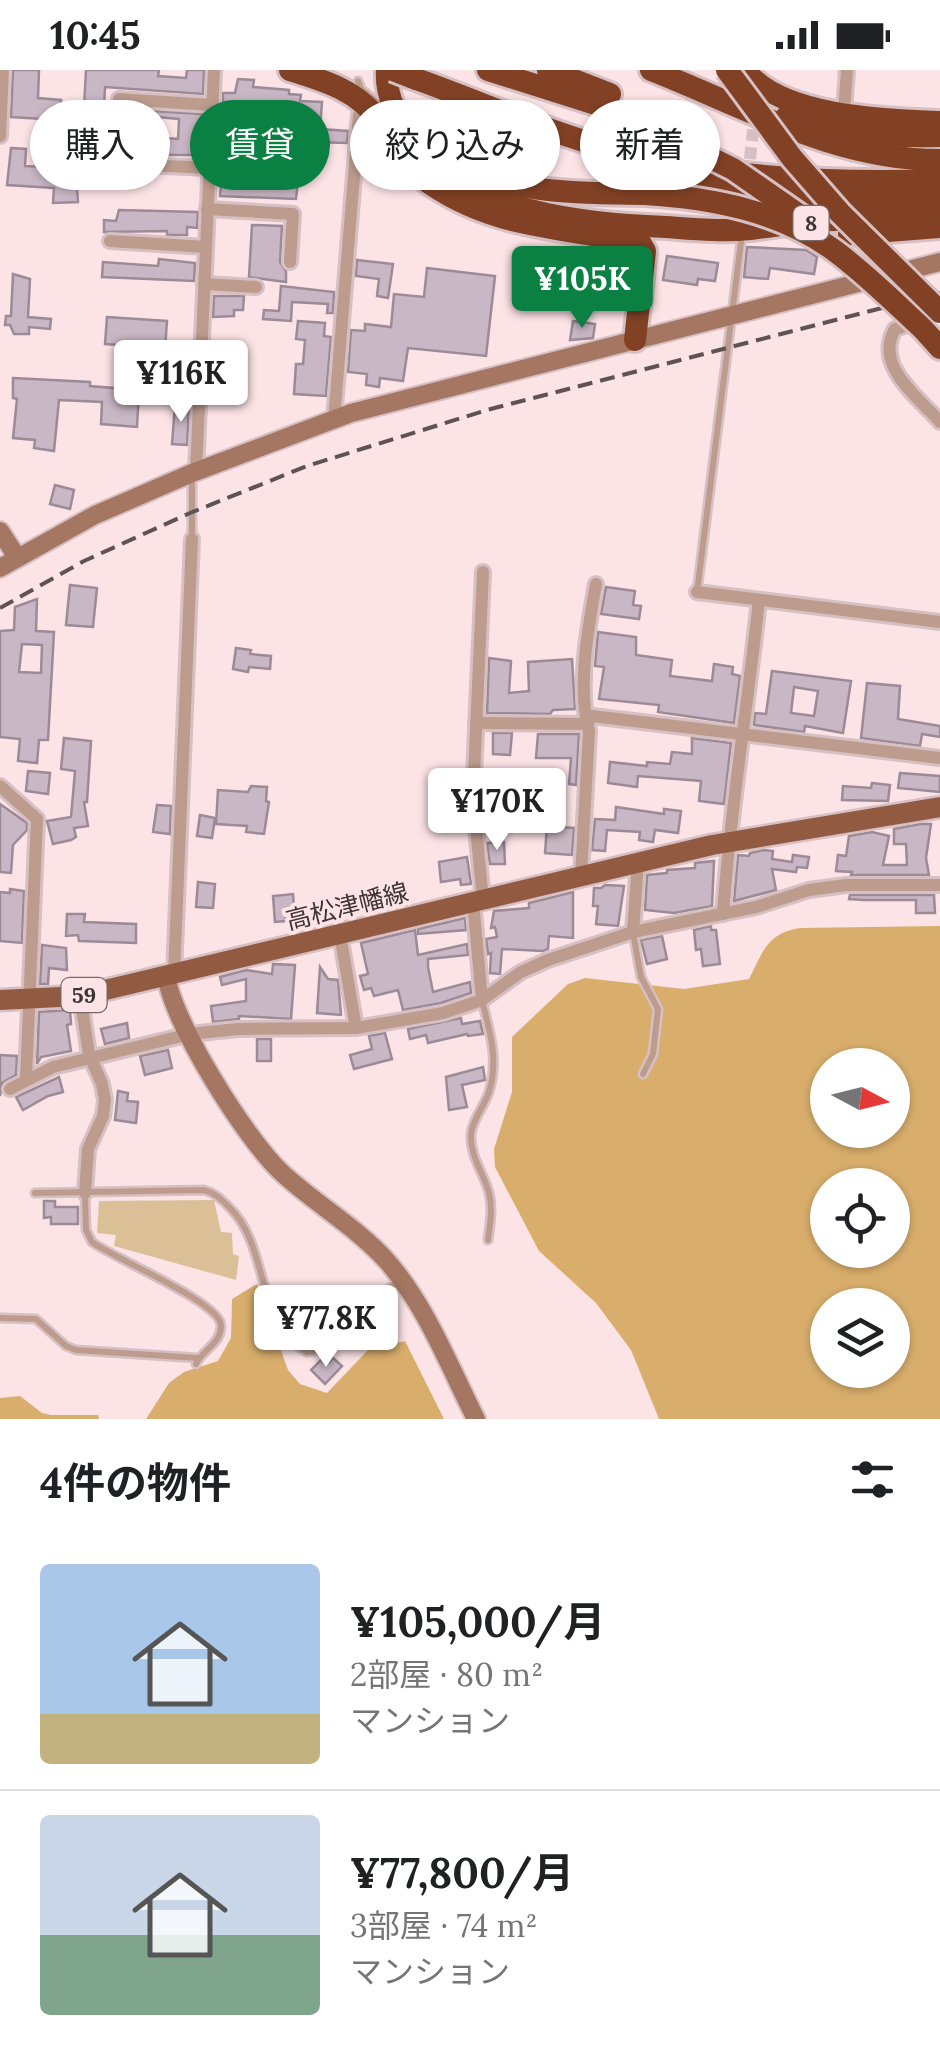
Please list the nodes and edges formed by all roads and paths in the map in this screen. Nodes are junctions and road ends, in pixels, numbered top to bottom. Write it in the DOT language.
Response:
graph roads {
  1 [pos="3,70"];
  2 [pos="214,70"];
  3 [pos="290,70"];
  4 [pos="390,70"];
  5 [pos="488,70"];
  6 [pos="548,70"];
  7 [pos="651,70"];
  8 [pos="676,70"];
  9 [pos="847,70"];
  10 [pos="409,74"];
  11 [pos="751,74"];
  12 [pos="358,80"];
  13 [pos="696,88"];
  14 [pos="120,99"];
  15 [pos="212,100"];
  16 [pos="356,100"];
  17 [pos="374,100"];
  18 [pos="477,100"];
  19 [pos="583,100"];
  20 [pos="621,100"];
  21 [pos="726,102"];
  22 [pos="190,104"];
  23 [pos="844,112"];
  24 [pos="940,122"];
  25 [pos="560,131"];
  26 [pos="560,135"];
  27 [pos="0,136"];
  28 [pos="940,136"];
  29 [pos="720,160"];
  30 [pos="940,160"];
  31 [pos="940,180"];
  32 [pos="208,190"];
  33 [pos="353,190"];
  34 [pos="442,190"];
  35 [pos="940,195"];
  36 [pos="940,207"];
  37 [pos="208,209"];
  38 [pos="940,227"];
  39 [pos="746,236"];
  40 [pos="110,241"];
  41 [pos="206,247"];
  42 [pos="290,262"];
  43 [pos="940,262"];
  44 [pos="204,284"];
  45 [pos="256,287"];
  46 [pos="730,314"];
  47 [pos="936,317"];
  48 [pos="635,340"];
  49 [pos="940,348"];
  50 [pos="334,419"];
  51 [pos="940,422"];
  52 [pos="194,472"];
  53 [pos="0,531"];
  54 [pos="192,539"];
  55 [pos="17,557"];
  56 [pos="0,568"];
  57 [pos="483,572"];
  58 [pos="596,584"];
  59 [pos="697,592"];
  60 [pos="759,600"];
  61 [pos="940,622"];
  62 [pos="476,723"];
  63 [pos="588,724"];
  64 [pos="744,735"];
  65 [pos="940,758"];
  66 [pos="0,786"];
  67 [pos="940,807"];
  68 [pos="728,842"];
  69 [pos="638,862"];
  70 [pos="582,876"];
  71 [pos="940,885"];
  72 [pos="478,900"];
  73 [pos="723,914"];
  74 [pos="633,932"];
  75 [pos="340,934"];
  76 [pos="170,974"];
  77 [pos="80,996"];
  78 [pos="0,1000"];
  79 [pos="482,1000"];
  80 [pos="31,1001"];
  81 [pos="356,1028"];
  82 [pos="190,1034"];
  83 [pos="92,1058"];
  84 [pos="643,1074"];
  85 [pos="26,1079"];
  86 [pos="10,1088"];
  87 [pos="85,1192"];
  88 [pos="34,1193"];
  89 [pos="488,1240"];
  90 [pos="401,1278"];
  91 [pos="0,1318"];
  92 [pos="476,1419"];
  1 -- 27 [label="street"];
  2 -- 15 [label="street"];
  3 -- 16 [label="highway"];
  4 -- 10 [label="highway, bridge"];
  4 -- 39 [label="highway"];
  5 -- 19 [label="highway, 8"];
  6 -- 20 [label="highway, 8"];
  7 -- 13 [label="highway"];
  8 -- 13 [label="highway"];
  9 -- 23 [label="street"];
  10 -- 18 [label="highway"];
  10 -- 47 [label="highway, bridge"];
  11 -- 23 [label="highway"];
  11 -- 47 [label="highway, bridge"];
  12 -- 17 [label="lane"];
  13 -- 21 [label="highway"];
  14 -- 22 [label="street"];
  21 -- 28 [label="highway"];
  21 -- 30 [label="highway"];
  23 -- 24 [label="highway"];
  25 -- 31 [label="highway"];
  26 -- 35 [label="highway"];
  29 -- 47 [label="highway, 8, bridge"];
  32 -- 37 [label="street"];
  33 -- 50 [label="street"];
  34 -- 48 [label="highway"];
  36 -- 39 [label="highway"];
  37 -- 41 [label="street"];
  37 -- 42 [label="street"];
  38 -- 39 [label="highway"];
  39 -- 46 [label="lane"];
  40 -- 41 [label="street"];
  41 -- 44 [label="street"];
  43 -- 46 [label="street"];
  44 -- 45 [label="street"];
  44 -- 52 [label="street"];
  46 -- 48 [label="street"];
  46 -- 59 [label="lane"];
  47 -- 49 [label="highway, 8"];
  47 -- 51 [label="street"];
  48 -- 50 [label="street"];
  50 -- 52 [label="street"];
  52 -- 54 [label="lane"];
  52 -- 55 [label="street"];
  53 -- 55 [label="street"];
  54 -- 76 [label="street"];
  55 -- 56 [label="street"];
  57 -- 62 [label="street"];
  58 -- 63 [label="street"];
  59 -- 60 [label="street"];
  60 -- 61 [label="street"];
  60 -- 64 [label="street"];
  62 -- 63 [label="street"];
  62 -- 72 [label="street"];
  63 -- 64 [label="street"];
  63 -- 70 [label="street"];
  64 -- 65 [label="street"];
  64 -- 68 [label="street"];
  66 -- 80 [label="street"];
  67 -- 68 [label="main road, 高松津幡線 / 59"];
  68 -- 69 [label="main road, 高松津幡線 / 59"];
  68 -- 73 [label="street"];
  69 -- 70 [label="main road, 高松津幡線 / 59"];
  69 -- 74 [label="street"];
  70 -- 72 [label="main road, 高松津幡線 / 59"];
  71 -- 73 [label="street"];
  72 -- 75 [label="main road, 高松津幡線 / 59"];
  72 -- 79 [label="street"];
  73 -- 74 [label="street"];
  74 -- 79 [label="street"];
  74 -- 84 [label="lane"];
  75 -- 76 [label="main road, 高松津幡線 / 59"];
  75 -- 81 [label="street"];
  76 -- 77 [label="main road, 高松津幡線 / 59"];
  76 -- 82 [label="street"];
  77 -- 80 [label="main road, 高松津幡線 / 59"];
  77 -- 83 [label="street"];
  78 -- 80 [label="main road, 高松津幡線 / 59"];
  79 -- 81 [label="street"];
  79 -- 89 [label="lane"];
  80 -- 85 [label="street"];
  81 -- 82 [label="street"];
  82 -- 83 [label="street"];
  82 -- 90 [label="street"];
  83 -- 85 [label="street"];
  83 -- 87 [label="street"];
  85 -- 86 [label="street"];
  87 -- 88 [label="lane"];
  87 -- 90 [label="lane"];
  87 -- 91 [label="lane"];
  90 -- 92 [label="street"];
}
